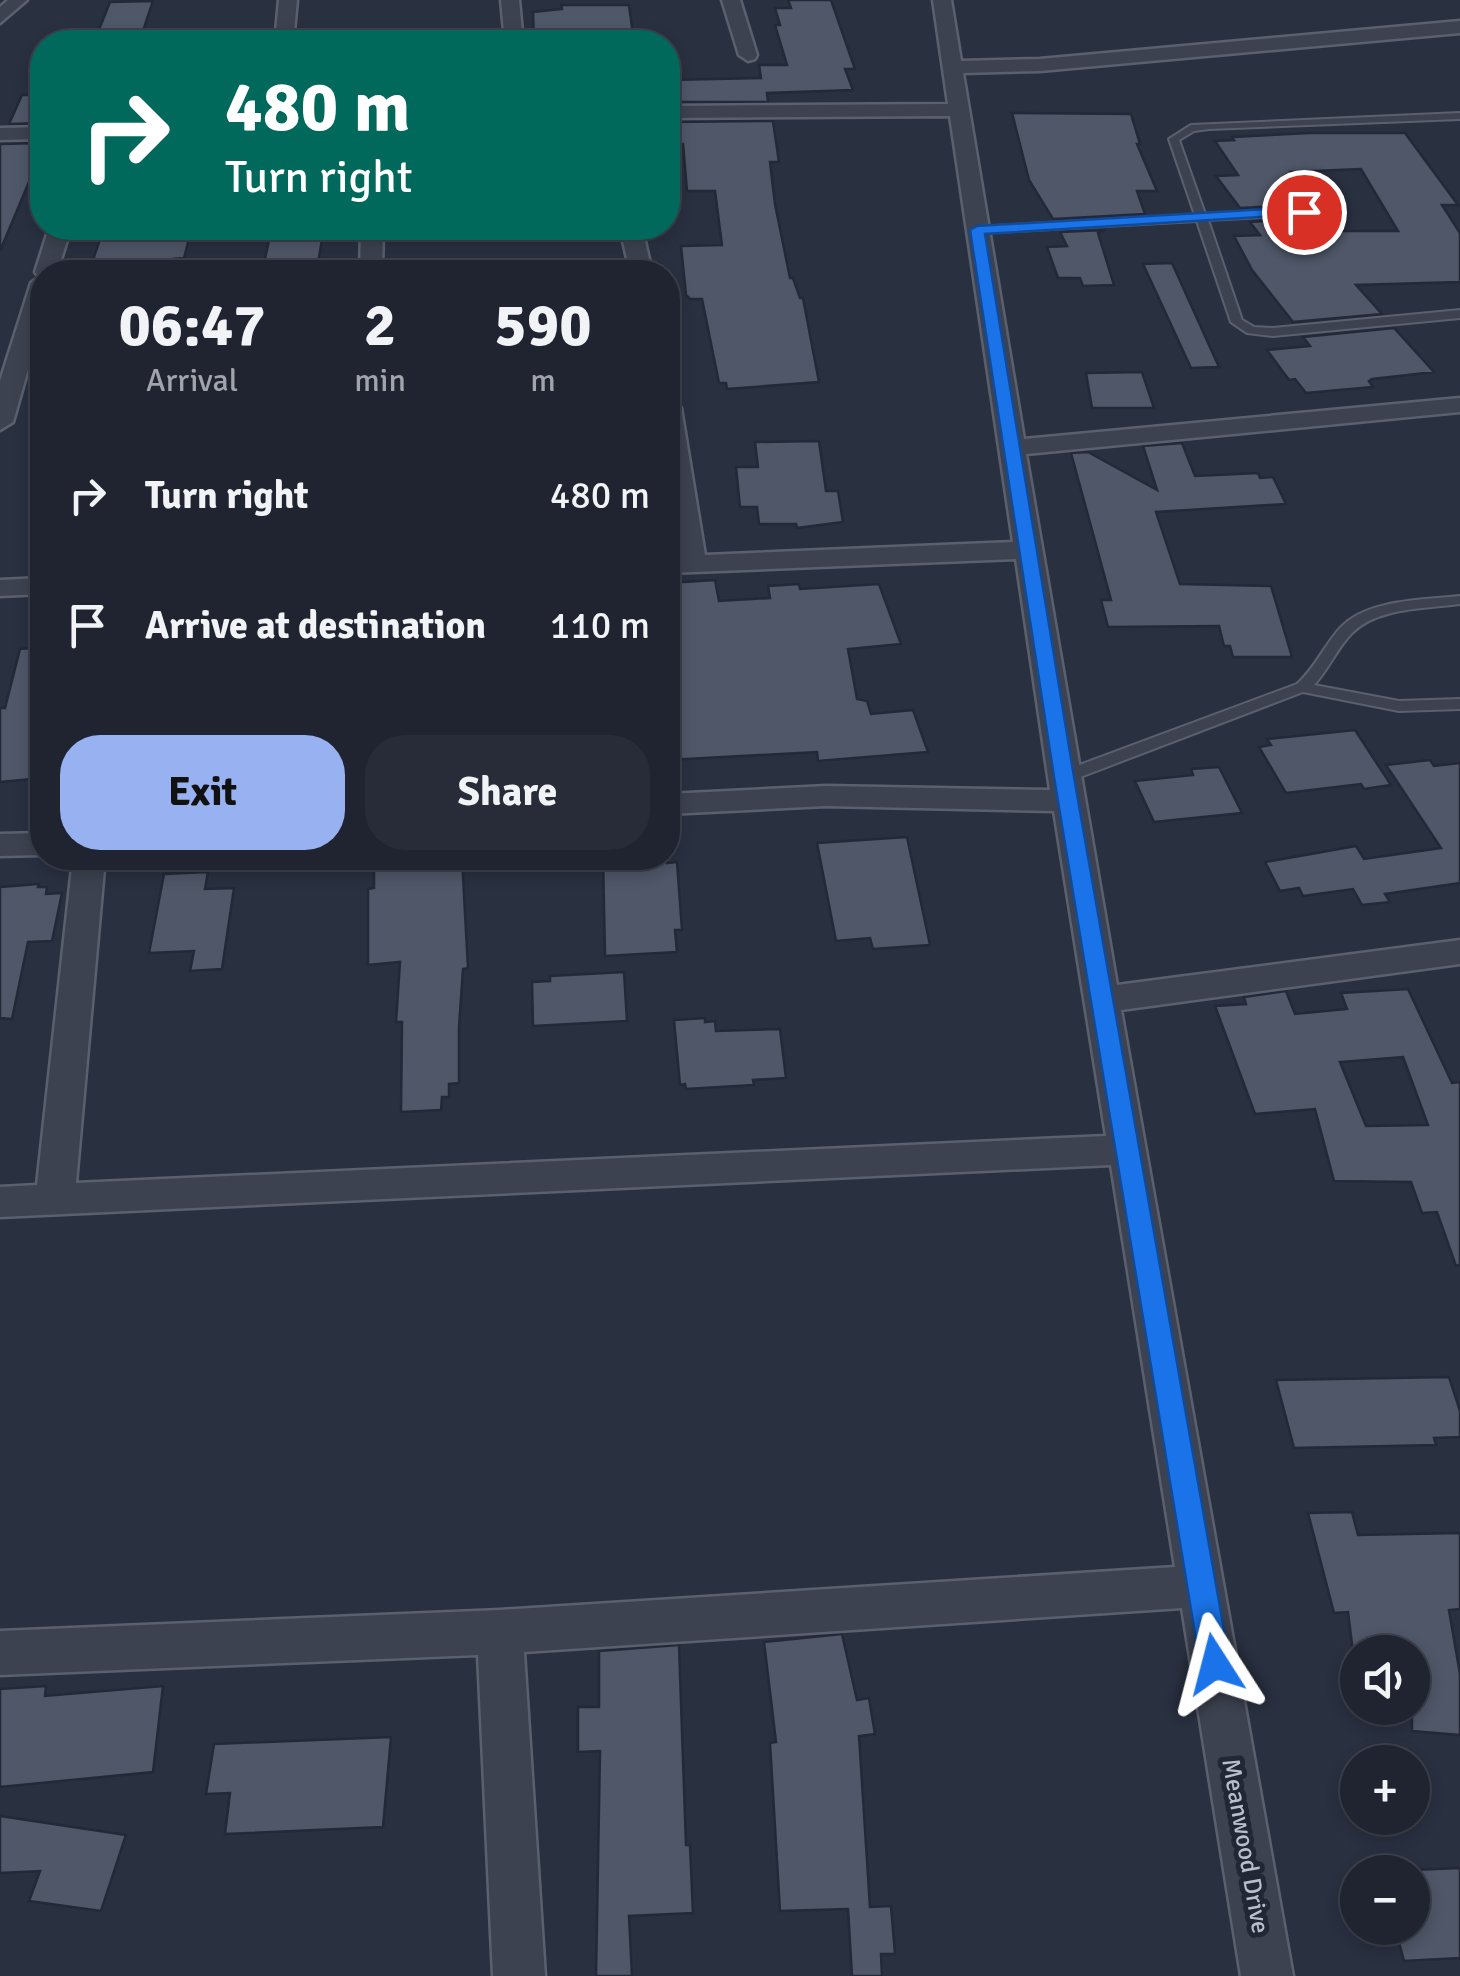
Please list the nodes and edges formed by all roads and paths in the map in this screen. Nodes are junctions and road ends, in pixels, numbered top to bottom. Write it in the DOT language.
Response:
graph roads {
  1 [pos="18,0"];
  2 [pos="288,0"];
  3 [pos="510,0"];
  4 [pos="731,0"];
  5 [pos="942,0"];
  6 [pos="0,17"];
  7 [pos="1460,27"];
  8 [pos="285,30"];
  9 [pos="513,30"];
  10 [pos="748,55"];
  11 [pos="953,67"];
  12 [pos="958,110"];
  13 [pos="680,112"];
  14 [pos="1460,116"];
  15 [pos="30,133"];
  16 [pos="0,134"];
  17 [pos="1338,210"];
  18 [pos="1200,218"];
  19 [pos="977,230"];
  20 [pos="1460,314"];
  21 [pos="30,323"];
  22 [pos="1460,405"];
  23 [pos="0,422"];
  24 [pos="1013,448"];
  25 [pos="1028,550"];
  26 [pos="680,565"];
  27 [pos="30,587"];
  28 [pos="0,588"];
  29 [pos="1460,600"];
  30 [pos="1302,686"];
  31 [pos="1460,704"];
  32 [pos="1066,789"];
  33 [pos="680,803"];
  34 [pos="30,844"];
  35 [pos="0,845"];
  36 [pos="88,870"];
  37 [pos="1460,952"];
  38 [pos="1103,1000"];
  39 [pos="1127,1150"];
  40 [pos="54,1199"];
  41 [pos="0,1202"];
  42 [pos="1202,1586"];
  43 [pos="500,1632"];
  44 [pos="0,1653"];
  45 [pos="519,1976"];
  46 [pos="1267,1976"];
  1 -- 6 [label="street"];
  2 -- 8 [label="street"];
  3 -- 9 [label="street"];
  4 -- 10 [label="street"];
  5 -- 11 [label="street, Meanwood Drive"];
  7 -- 11 [label="street"];
  11 -- 12 [label="street, Meanwood Drive"];
  12 -- 13 [label="street"];
  12 -- 19 [label="street, Meanwood Drive"];
  14 -- 18 [label="lane"];
  15 -- 16 [label="street"];
  17 -- 18 [label="lane"];
  18 -- 19 [label="lane"];
  18 -- 20 [label="lane"];
  19 -- 24 [label="street, Meanwood Drive"];
  21 -- 23 [label="street"];
  22 -- 24 [label="street"];
  24 -- 25 [label="street, Meanwood Drive"];
  25 -- 26 [label="street"];
  25 -- 32 [label="street, Meanwood Drive"];
  27 -- 28 [label="street"];
  29 -- 30 [label="lane"];
  30 -- 31 [label="lane"];
  30 -- 32 [label="lane"];
  32 -- 33 [label="street"];
  32 -- 38 [label="street, Meanwood Drive"];
  34 -- 35 [label="street"];
  36 -- 40 [label="street"];
  37 -- 38 [label="street"];
  38 -- 39 [label="street, Meanwood Drive"];
  39 -- 40 [label="street"];
  39 -- 42 [label="street, Meanwood Drive"];
  40 -- 41 [label="street"];
  42 -- 43 [label="street"];
  42 -- 46 [label="street, Meanwood Drive"];
  43 -- 44 [label="street"];
  43 -- 45 [label="street"];
}
